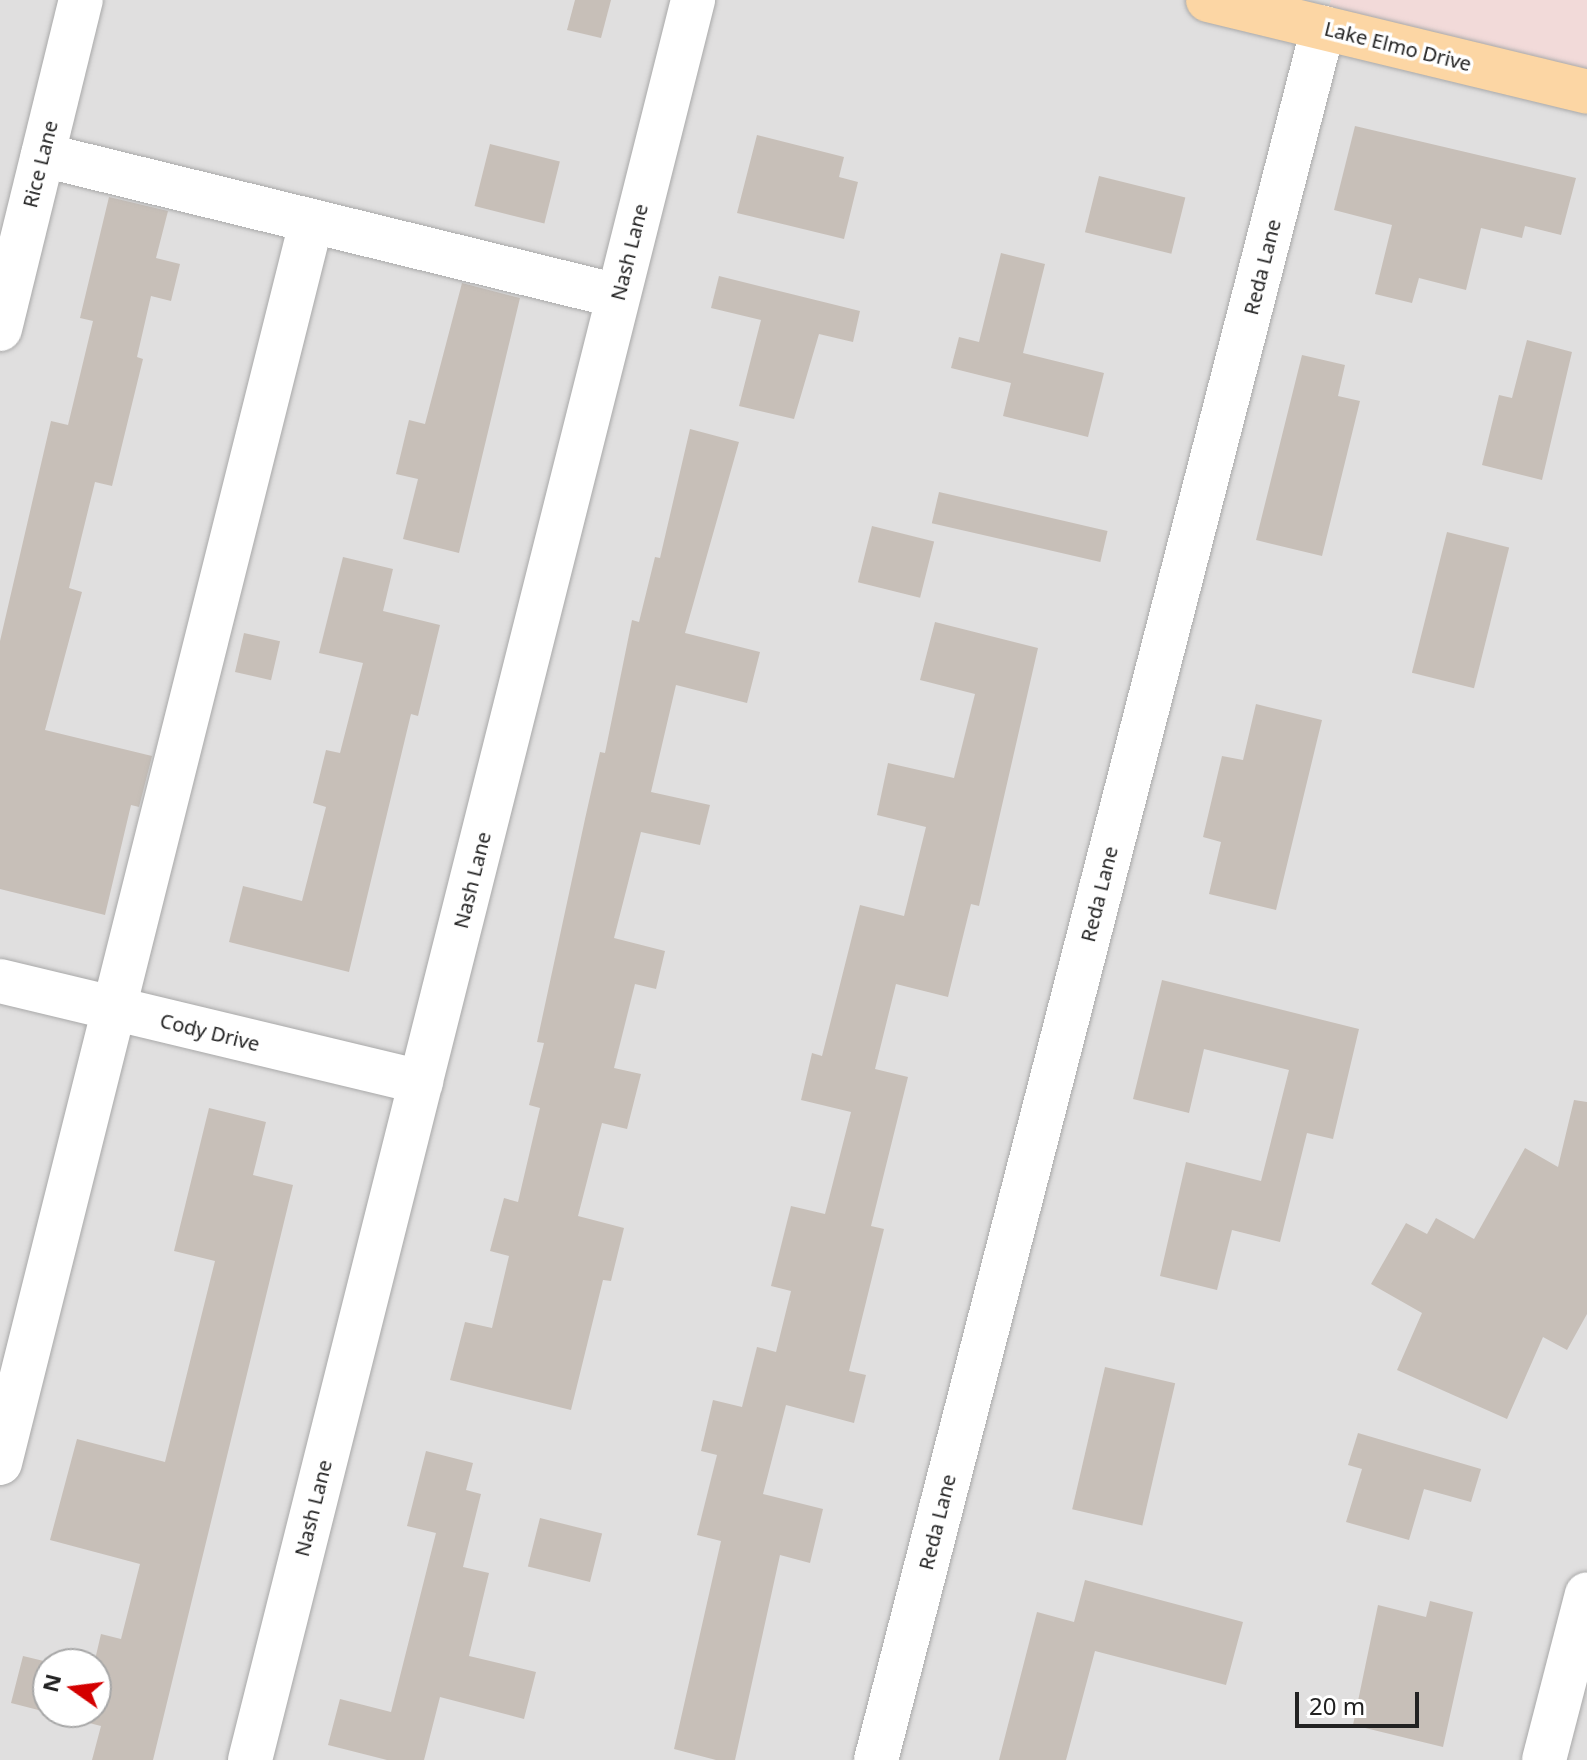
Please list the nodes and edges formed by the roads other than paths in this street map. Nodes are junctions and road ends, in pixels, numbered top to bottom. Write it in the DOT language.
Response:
graph roads {
  1 [pos="81,0"];
  2 [pos="693,0"];
  3 [pos="1208,0"];
  4 [pos="1323,28"];
  5 [pos="1587,92"];
  6 [pos="43,155"];
  7 [pos="311,223"];
  8 [pos="618,296"];
  9 [pos="0,329"];
  10 [pos="0,981"];
  11 [pos="113,1008"];
  12 [pos="421,1082"];
  13 [pos="0,1463"];
  14 [pos="1587,1594"];
  15 [pos="250,1760"];
  16 [pos="876,1760"];
  17 [pos="1544,1760"];
  1 -- 6 [label="street, Rice Lane"];
  2 -- 8 [label="street, Nash Lane"];
  3 -- 4 [label="main road, Lake Elmo Drive"];
  4 -- 5 [label="main road, Lake Elmo Drive"];
  4 -- 16 [label="street, Reda Lane"];
  6 -- 7 [label="street"];
  6 -- 9 [label="street, Rice Lane"];
  7 -- 8 [label="street"];
  7 -- 11 [label="street"];
  8 -- 12 [label="street, Nash Lane"];
  10 -- 11 [label="street, Cody Drive"];
  11 -- 12 [label="street, Cody Drive"];
  11 -- 13 [label="street"];
  12 -- 15 [label="street, Nash Lane"];
  14 -- 17 [label="street"];
}
